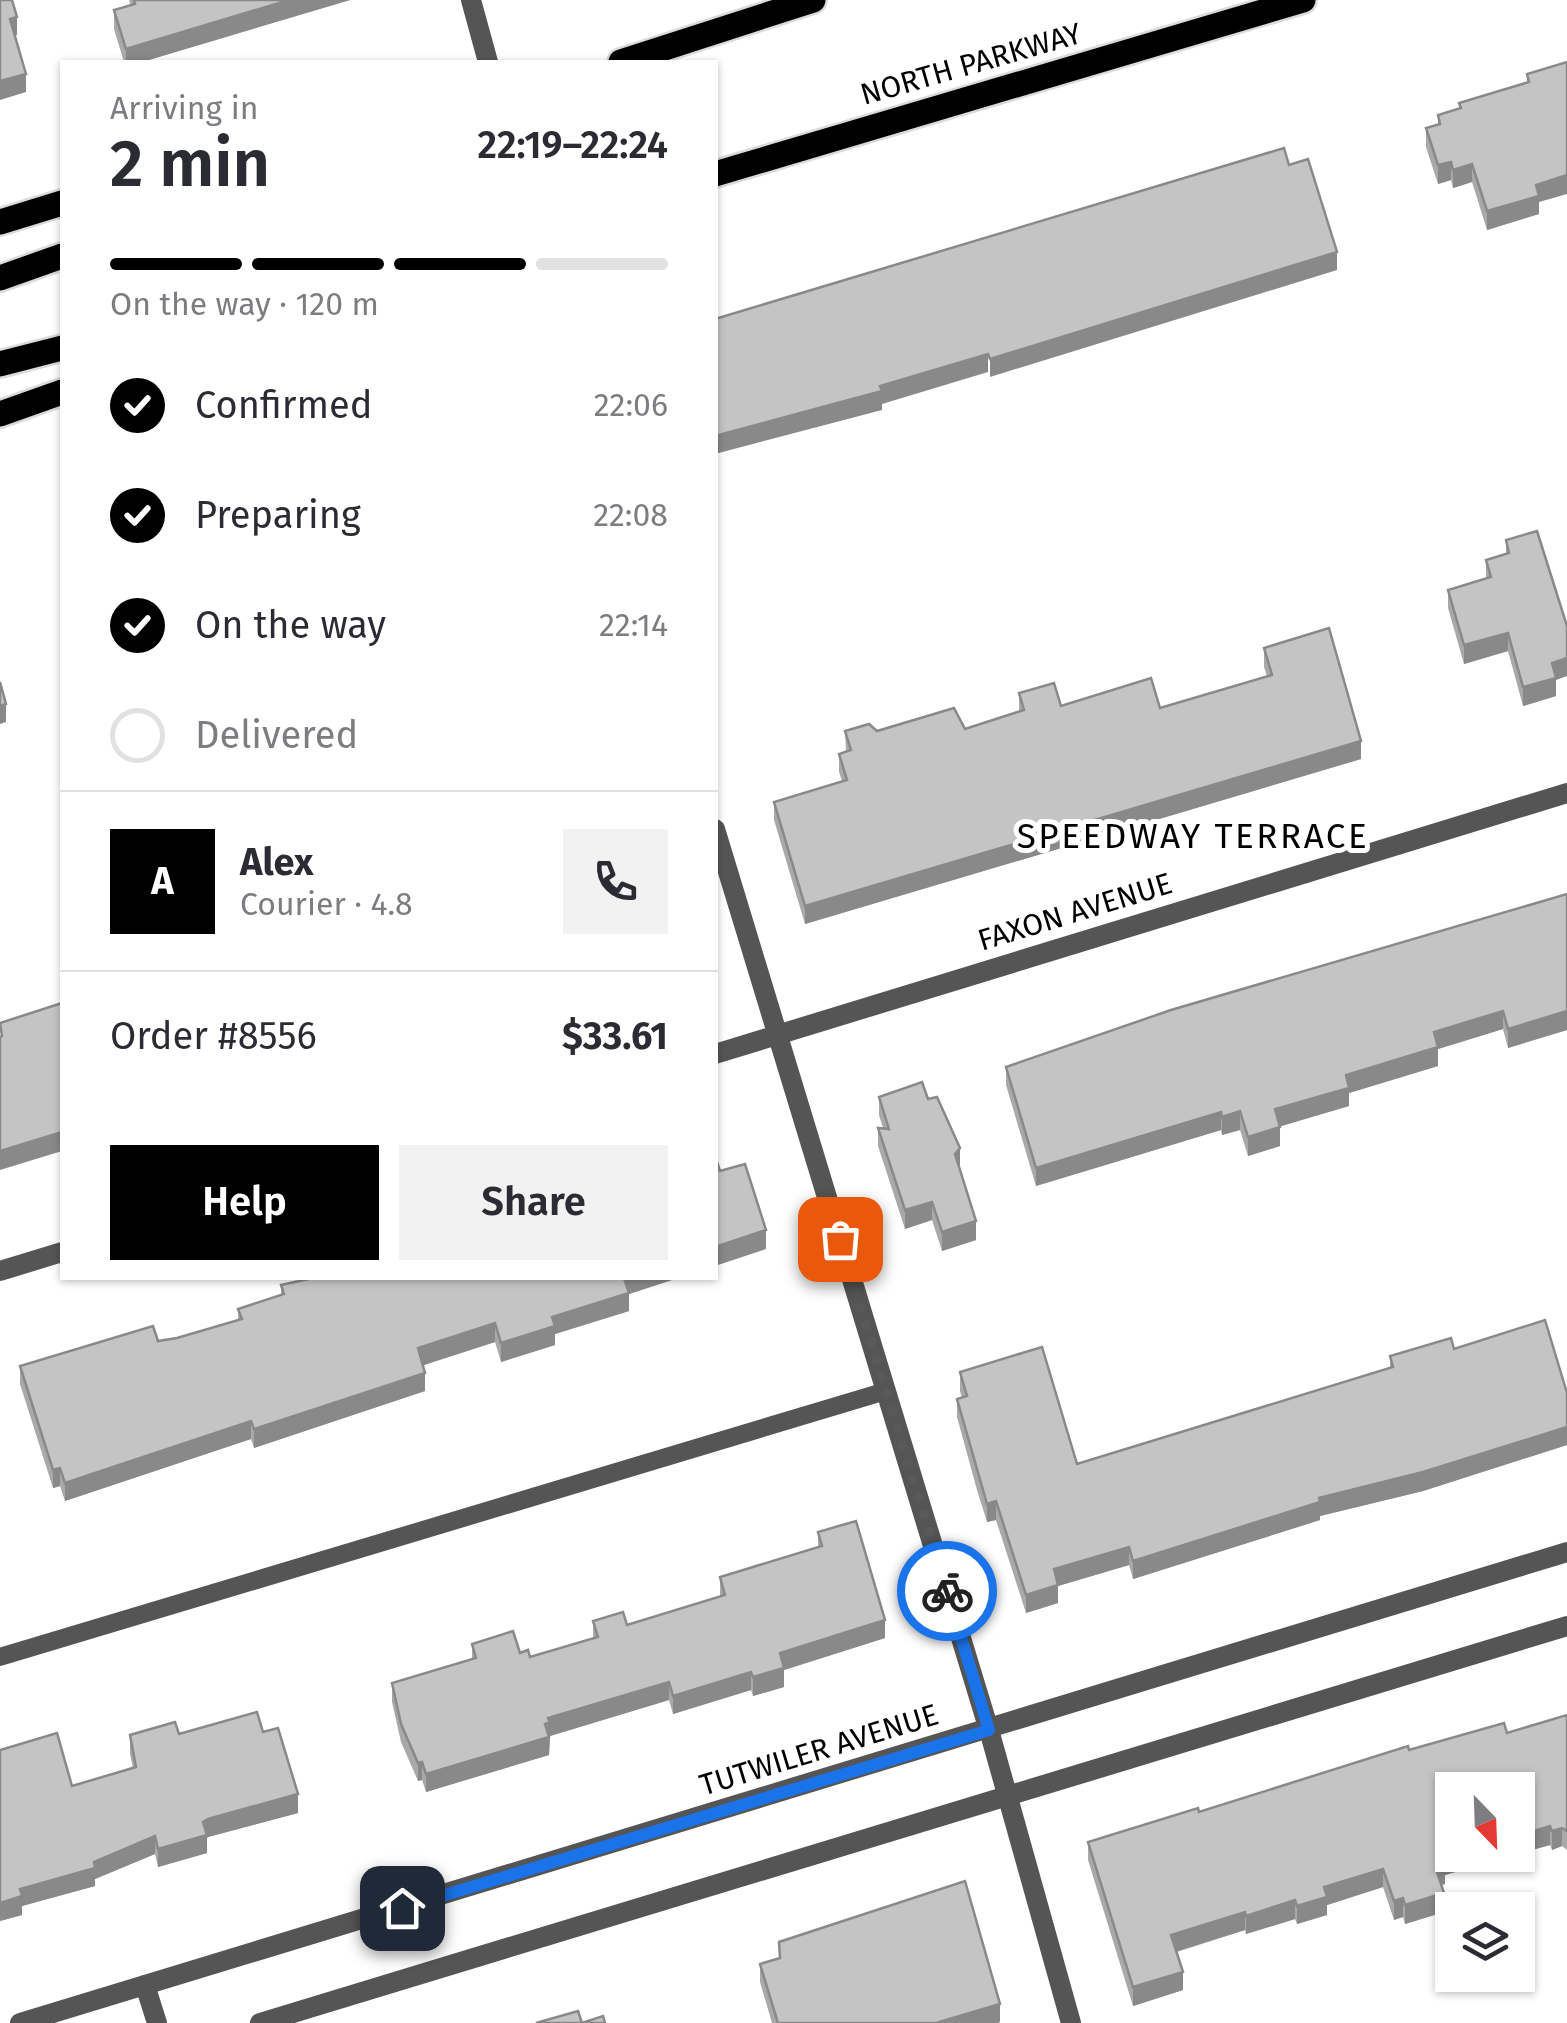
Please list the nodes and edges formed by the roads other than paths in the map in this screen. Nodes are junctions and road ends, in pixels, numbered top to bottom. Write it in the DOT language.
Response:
graph roads {
  1 [pos="471,0"];
  2 [pos="813,0"];
  3 [pos="1303,0"];
  4 [pos="487,60"];
  5 [pos="628,60"];
  6 [pos="718,173"];
  7 [pos="60,205"];
  8 [pos="0,222"];
  9 [pos="60,257"];
  10 [pos="0,278"];
  11 [pos="60,349"];
  12 [pos="0,364"];
  13 [pos="60,393"];
  14 [pos="0,414"];
  15 [pos="1567,793"];
  16 [pos="718,839"];
  17 [pos="778,1034"];
  18 [pos="718,1053"];
  19 [pos="60,1253"];
  20 [pos="0,1270"];
  21 [pos="886,1391"];
  22 [pos="1567,1552"];
  23 [pos="1567,1626"];
  24 [pos="0,1657"];
  25 [pos="989,1730"];
  26 [pos="1008,1797"];
  27 [pos="145,1985"];
  28 [pos="20,2023"];
  29 [pos="157,2023"];
  30 [pos="260,2023"];
  31 [pos="1071,2023"];
  1 -- 4 [label="street"];
  2 -- 5 [label="main road"];
  3 -- 6 [label="main road, NORTH PARKWAY"];
  7 -- 8 [label="main road"];
  9 -- 10 [label="main road"];
  11 -- 12 [label="main road"];
  13 -- 14 [label="main road"];
  15 -- 17 [label="street, FAXON AVENUE"];
  16 -- 17 [label="street"];
  17 -- 18 [label="street, FAXON AVENUE"];
  17 -- 21 [label="street"];
  19 -- 20 [label="street"];
  21 -- 24 [label="lane"];
  21 -- 25 [label="street"];
  22 -- 25 [label="street, TUTWILER AVENUE"];
  23 -- 26 [label="street"];
  25 -- 26 [label="street"];
  25 -- 27 [label="street, TUTWILER AVENUE"];
  26 -- 30 [label="street"];
  26 -- 31 [label="street"];
  27 -- 28 [label="street, TUTWILER AVENUE"];
  27 -- 29 [label="street"];
}
